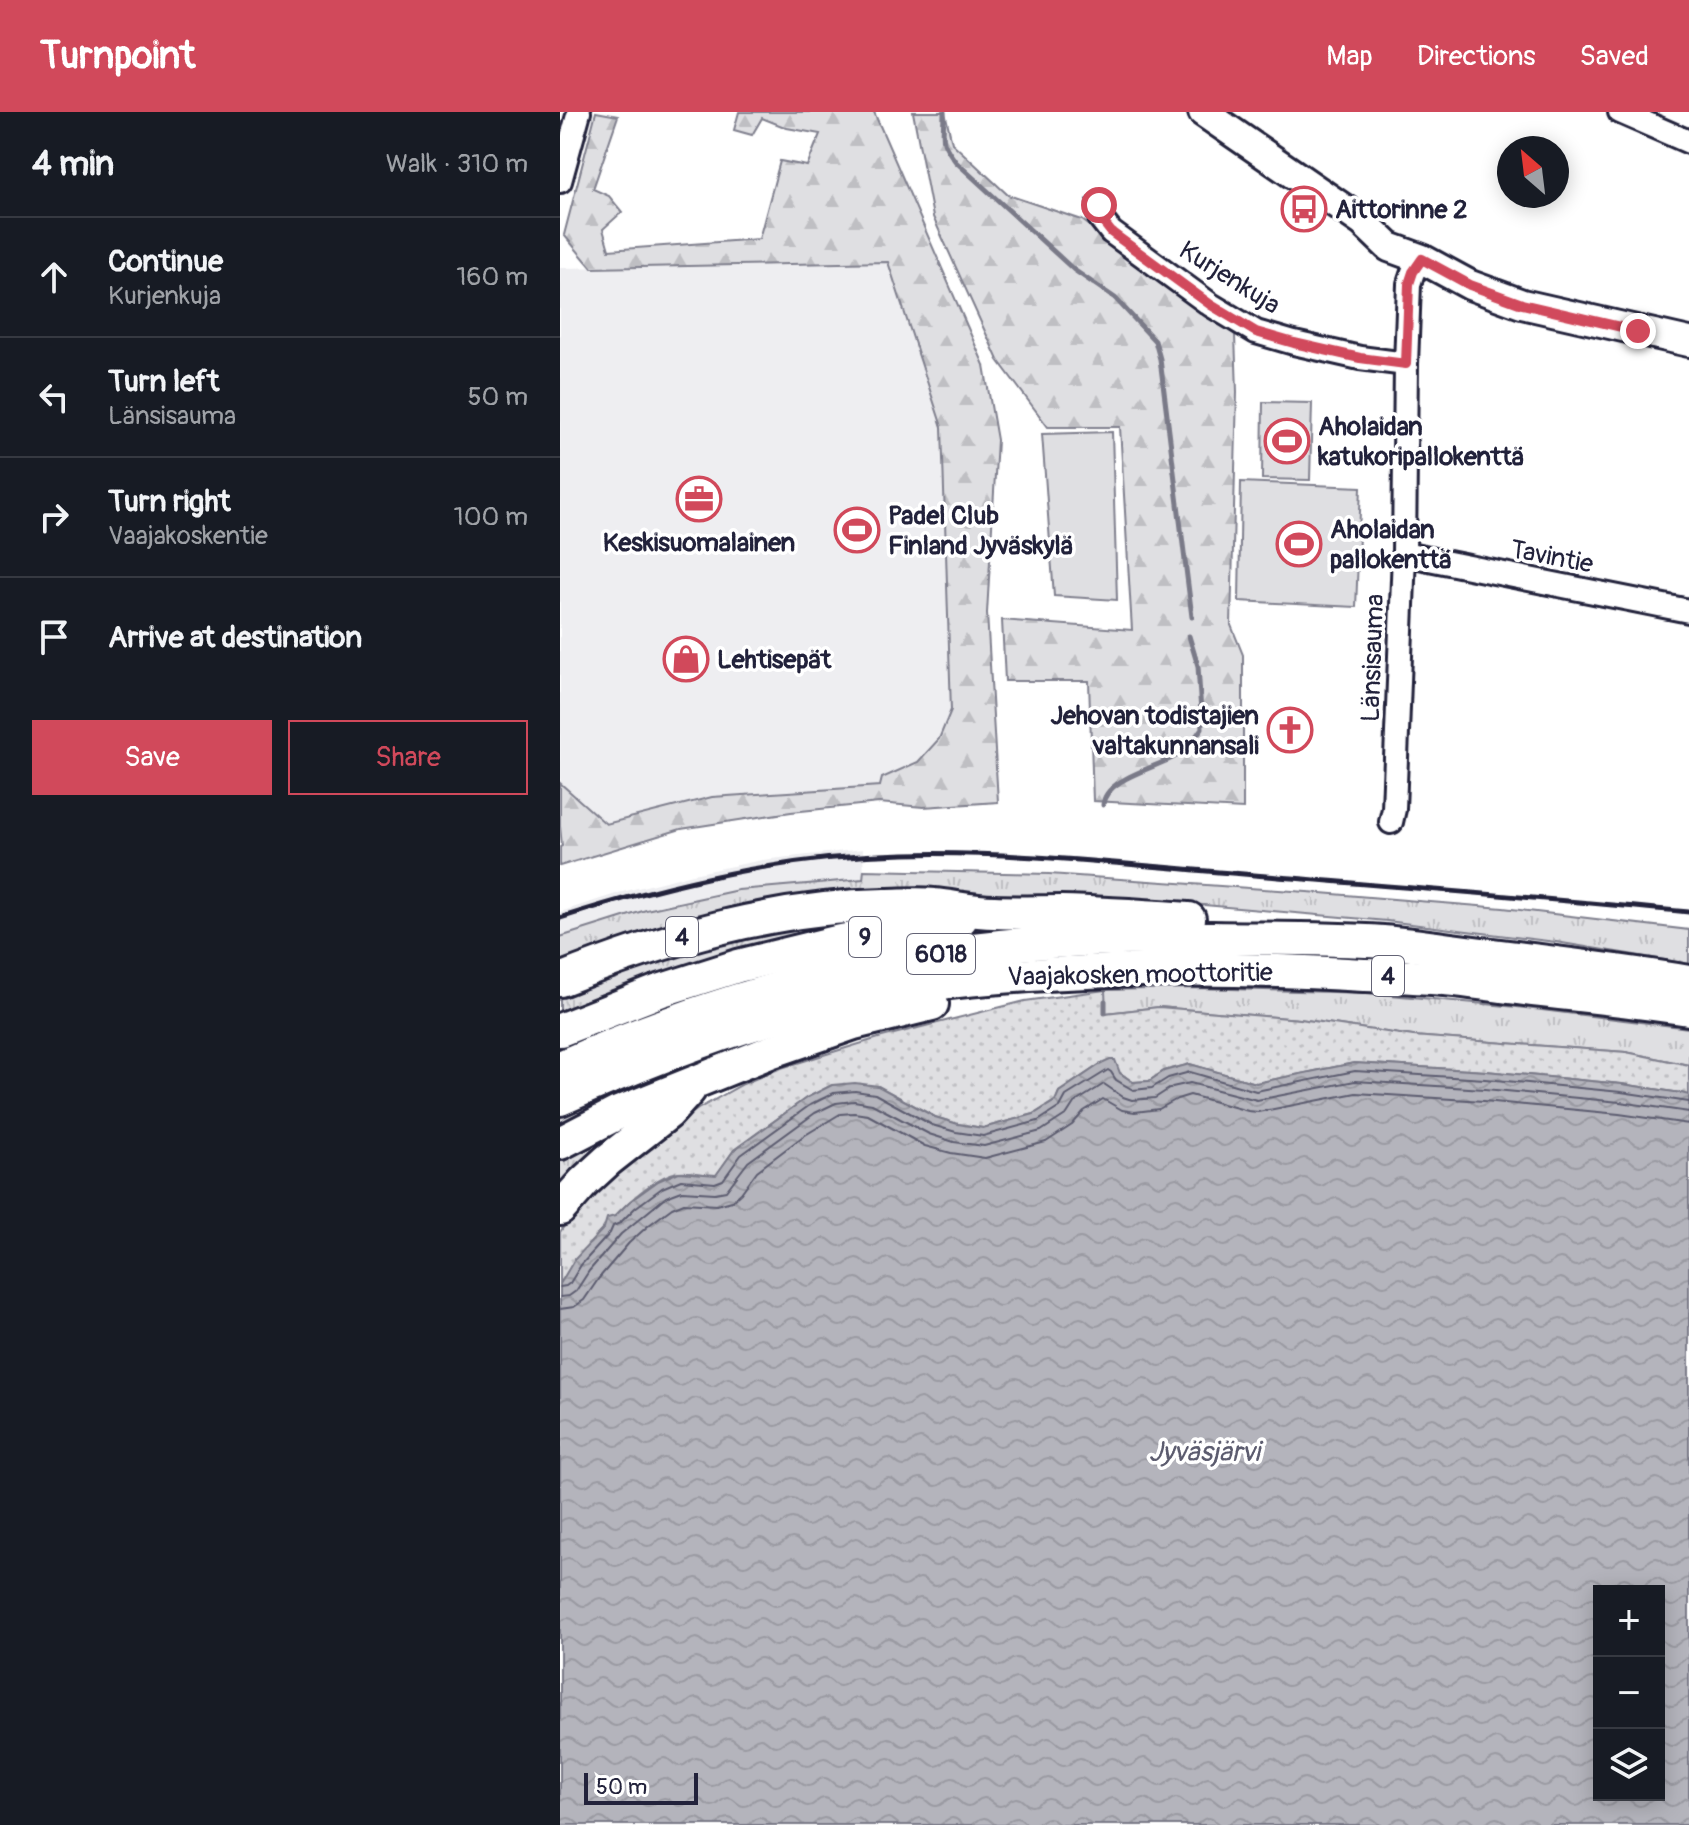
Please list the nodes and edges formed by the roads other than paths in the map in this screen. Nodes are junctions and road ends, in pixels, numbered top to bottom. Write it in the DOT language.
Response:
graph roads {
  1 [pos="579,112"];
  2 [pos="1620,112"];
  3 [pos="1203,115"];
  4 [pos="1689,142"];
  5 [pos="560,181"];
  6 [pos="1099,205"];
  7 [pos="1422,259"];
  8 [pos="1689,342"];
  9 [pos="1406,364"];
  10 [pos="1404,554"];
  11 [pos="1689,611"];
  12 [pos="1391,822"];
  13 [pos="992,912"];
  14 [pos="1339,940"];
  15 [pos="1039,974"];
  16 [pos="560,980"];
  17 [pos="1689,982"];
  18 [pos="1689,1009"];
  19 [pos="560,1030"];
  20 [pos="560,1067"];
  21 [pos="696,1081"];
  22 [pos="560,1099"];
  23 [pos="560,1143"];
  24 [pos="560,1209"];
  1 -- 5 [label="street"];
  2 -- 4 [label="street"];
  3 -- 7 [label="main road"];
  6 -- 9 [label="street, Kurjenkuja"];
  7 -- 8 [label="main road"];
  7 -- 9 [label="street, Länsisauma"];
  9 -- 10 [label="street, Länsisauma"];
  10 -- 11 [label="street, Tavintie"];
  10 -- 12 [label="street, Länsisauma"];
  13 -- 14 [label="highway, 4"];
  13 -- 16 [label="highway, 4"];
  13 -- 19 [label="highway, 9"];
  14 -- 17 [label="highway, Vaajakosken moottoritie / 4"];
  14 -- 20 [label="highway, Vaajakosken moottoritie / 6018"];
  15 -- 18 [label="highway, Vaajakosken moottoritie / 4"];
  15 -- 21 [label="highway, 4"];
  15 -- 22 [label="highway, Vaajakosken moottoritie / 6018"];
  21 -- 23 [label="highway, 4"];
  21 -- 24 [label="highway"];
}
